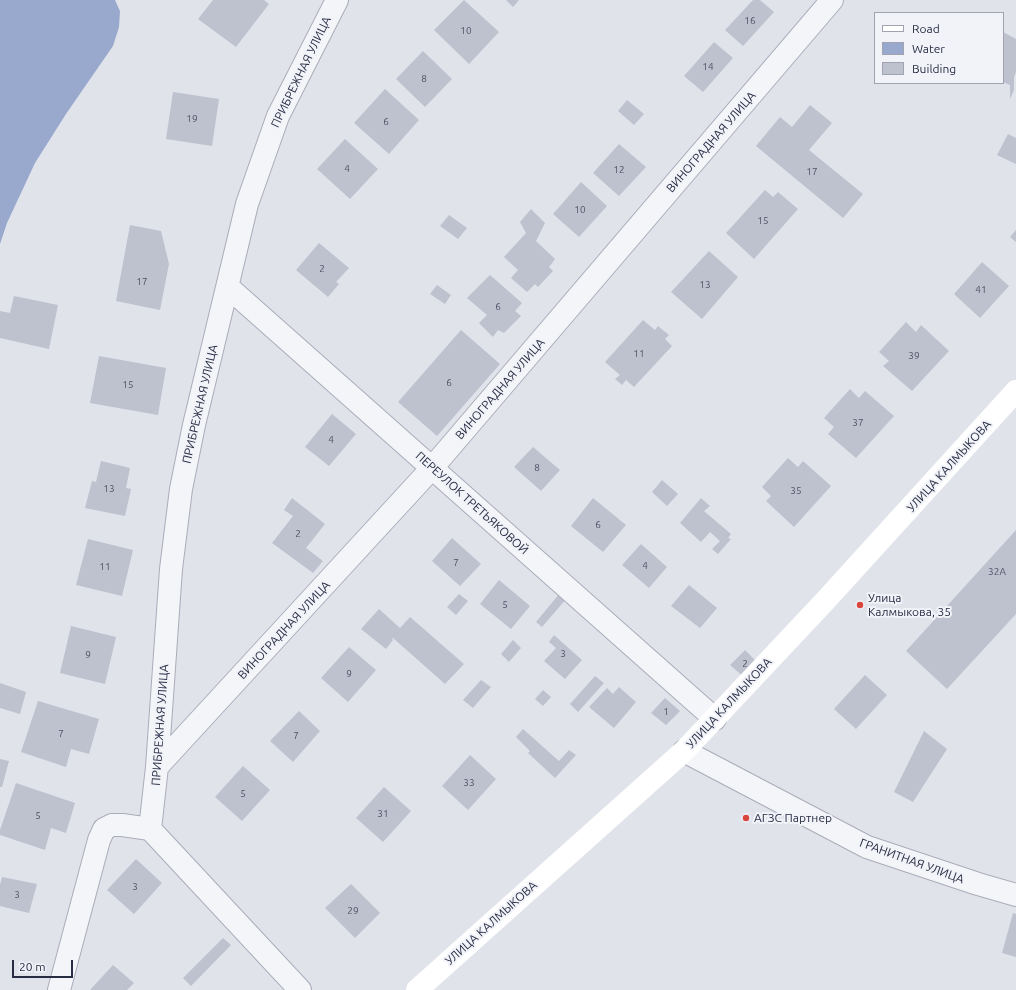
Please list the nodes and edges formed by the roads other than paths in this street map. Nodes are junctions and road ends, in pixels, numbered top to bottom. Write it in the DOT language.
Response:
graph roads {
  1 [pos="337,0"];
  2 [pos="832,0"];
  3 [pos="228,287"];
  4 [pos="1016,391"];
  5 [pos="432,468"];
  6 [pos="715,719"];
  7 [pos="684,751"];
  8 [pos="157,768"];
  9 [pos="150,829"];
  10 [pos="1016,896"];
  11 [pos="59,990"];
  12 [pos="300,990"];
  13 [pos="417,990"];
  1 -- 3 [label="street, ПРИБРЕЖНАЯ УЛИЦА"];
  2 -- 5 [label="street, ВИНОГРАДНАЯ УЛИЦА"];
  3 -- 5 [label="street, ПЕРЕУЛОК ТРЕТЬЯКОВОЙ"];
  3 -- 8 [label="street, ПРИБРЕЖНАЯ УЛИЦА"];
  4 -- 6 [label="main road, УЛИЦА КАЛМЫКОВА"];
  5 -- 6 [label="street, ПЕРЕУЛОК ТРЕТЬЯКОВОЙ"];
  5 -- 8 [label="street, ВИНОГРАДНАЯ УЛИЦА"];
  6 -- 7 [label="main road, УЛИЦА КАЛМЫКОВА"];
  7 -- 10 [label="street, ГРАНИТНАЯ УЛИЦА"];
  7 -- 13 [label="main road, УЛИЦА КАЛМЫКОВА"];
  8 -- 9 [label="street, ПРИБРЕЖНАЯ УЛИЦА"];
  9 -- 11 [label="street"];
  9 -- 12 [label="street"];
}
